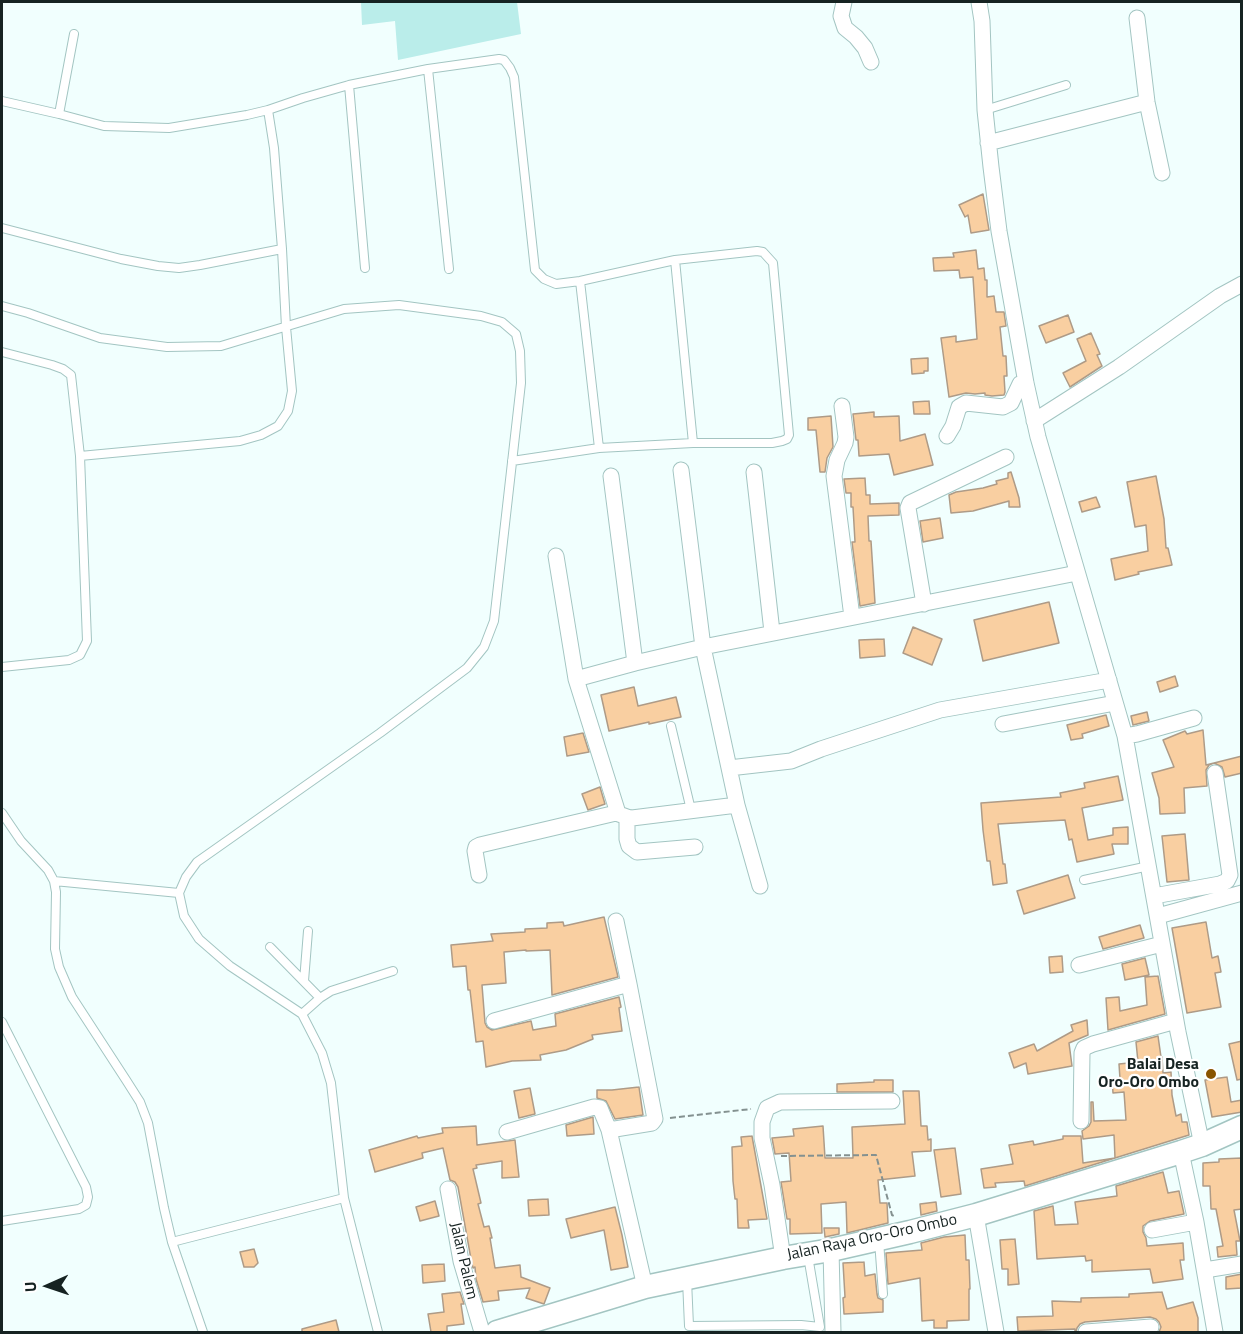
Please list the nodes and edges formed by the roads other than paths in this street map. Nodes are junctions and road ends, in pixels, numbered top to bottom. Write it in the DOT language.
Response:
graph roads {
  1 [pos="844,2"];
  2 [pos="979,2"];
  3 [pos="1137,18"];
  4 [pos="74,34"];
  5 [pos="871,62"];
  6 [pos="428,69"];
  7 [pos="349,85"];
  8 [pos="1066,85"];
  9 [pos="2,101"];
  10 [pos="1147,102"];
  11 [pos="268,110"];
  12 [pos="986,110"];
  13 [pos="59,114"];
  14 [pos="988,143"];
  15 [pos="1162,173"];
  16 [pos="2,228"];
  17 [pos="282,249"];
  18 [pos="675,260"];
  19 [pos="366,268"];
  20 [pos="449,269"];
  21 [pos="580,281"];
  22 [pos="1242,284"];
  23 [pos="2,306"];
  24 [pos="286,327"];
  25 [pos="2,352"];
  26 [pos="1026,383"];
  27 [pos="842,406"];
  28 [pos="1034,421"];
  29 [pos="947,436"];
  30 [pos="693,443"];
  31 [pos="599,448"];
  32 [pos="80,456"];
  33 [pos="1006,457"];
  34 [pos="512,461"];
  35 [pos="681,470"];
  36 [pos="754,472"];
  37 [pos="611,476"];
  38 [pos="556,555"];
  39 [pos="1077,573"];
  40 [pos="924,604"];
  41 [pos="852,617"];
  42 [pos="772,632"];
  43 [pos="703,646"];
  44 [pos="634,663"];
  45 [pos="2,667"];
  46 [pos="576,679"];
  47 [pos="1109,680"];
  48 [pos="1115,703"];
  49 [pos="1194,718"];
  50 [pos="1003,724"];
  51 [pos="671,726"];
  52 [pos="1125,736"];
  53 [pos="729,768"];
  54 [pos="1215,772"];
  55 [pos="737,805"];
  56 [pos="691,810"];
  57 [pos="2,813"];
  58 [pos="622,815"];
  59 [pos="695,847"];
  60 [pos="1149,866"];
  61 [pos="478,875"];
  62 [pos="1084,880"];
  63 [pos="54,881"];
  64 [pos="760,886"];
  65 [pos="179,893"];
  66 [pos="1242,893"];
  67 [pos="1154,896"];
  68 [pos="1158,916"];
  69 [pos="616,921"];
  70 [pos="308,932"];
  71 [pos="1162,944"];
  72 [pos="270,947"];
  73 [pos="1079,965"];
  74 [pos="393,971"];
  75 [pos="304,981"];
  76 [pos="629,984"];
  77 [pos="320,998"];
  78 [pos="302,1014"];
  79 [pos="494,1021"];
  80 [pos="1176,1021"];
  81 [pos="2,1022"];
  82 [pos="892,1101"];
  83 [pos="1081,1121"];
  84 [pos="609,1130"];
  85 [pos="507,1132"];
  86 [pos="1236,1133"];
  87 [pos="1192,1149"];
  88 [pos="448,1189"];
  89 [pos="344,1198"];
  90 [pos="976,1215"];
  91 [pos="2,1221"];
  92 [pos="1196,1222"];
  93 [pos="1152,1230"];
  94 [pos="879,1239"];
  95 [pos="172,1242"];
  96 [pos="831,1250"];
  97 [pos="808,1254"];
  98 [pos="783,1258"];
  99 [pos="1242,1264"];
  100 [pos="1205,1270"];
  101 [pos="687,1279"];
  102 [pos="645,1287"];
  103 [pos="883,1294"];
  104 [pos="1151,1327"];
  105 [pos="687,1329"];
  106 [pos="824,1331"];
  107 [pos="203,1332"];
  108 [pos="378,1332"];
  109 [pos="482,1332"];
  110 [pos="497,1332"];
  111 [pos="996,1332"];
  112 [pos="1086,1332"];
  113 [pos="1215,1332"];
  1 -- 5 [label="street"];
  2 -- 12 [label="street"];
  3 -- 10 [label="street"];
  4 -- 13 [label="lane"];
  6 -- 7 [label="lane"];
  6 -- 20 [label="lane"];
  6 -- 21 [label="lane"];
  7 -- 11 [label="lane"];
  7 -- 19 [label="lane"];
  8 -- 12 [label="lane"];
  9 -- 13 [label="lane"];
  10 -- 14 [label="street"];
  10 -- 15 [label="street"];
  11 -- 13 [label="lane"];
  11 -- 17 [label="lane"];
  12 -- 14 [label="street"];
  14 -- 26 [label="street"];
  16 -- 17 [label="lane"];
  17 -- 24 [label="lane"];
  18 -- 21 [label="lane"];
  18 -- 30 [label="lane"];
  18 -- 30 [label="lane"];
  21 -- 31 [label="lane"];
  22 -- 28 [label="street"];
  23 -- 24 [label="lane"];
  24 -- 32 [label="lane"];
  24 -- 34 [label="lane"];
  25 -- 32 [label="lane"];
  26 -- 28 [label="street"];
  26 -- 29 [label="street"];
  27 -- 41 [label="street"];
  28 -- 39 [label="street"];
  30 -- 31 [label="lane"];
  31 -- 34 [label="lane"];
  32 -- 45 [label="lane"];
  33 -- 40 [label="street"];
  34 -- 65 [label="lane"];
  35 -- 43 [label="street"];
  36 -- 42 [label="street"];
  37 -- 44 [label="street"];
  38 -- 46 [label="street"];
  39 -- 40 [label="street"];
  39 -- 47 [label="street"];
  40 -- 41 [label="street"];
  41 -- 42 [label="street"];
  42 -- 43 [label="street"];
  43 -- 44 [label="street"];
  43 -- 53 [label="street"];
  44 -- 46 [label="street"];
  46 -- 58 [label="street"];
  47 -- 48 [label="street"];
  47 -- 53 [label="street"];
  48 -- 50 [label="street"];
  48 -- 52 [label="street"];
  49 -- 52 [label="street"];
  51 -- 56 [label="lane"];
  52 -- 60 [label="street"];
  53 -- 55 [label="street"];
  54 -- 67 [label="street"];
  55 -- 56 [label="street"];
  55 -- 64 [label="street"];
  56 -- 58 [label="street"];
  57 -- 63 [label="lane"];
  58 -- 59 [label="street"];
  58 -- 61 [label="street"];
  60 -- 62 [label="lane"];
  60 -- 67 [label="street"];
  63 -- 65 [label="lane"];
  63 -- 95 [label="lane"];
  65 -- 78 [label="lane"];
  66 -- 68 [label="street"];
  67 -- 68 [label="street"];
  68 -- 71 [label="street"];
  69 -- 76 [label="street"];
  70 -- 75 [label="lane"];
  71 -- 73 [label="street"];
  71 -- 80 [label="street"];
  72 -- 75 [label="lane"];
  74 -- 77 [label="lane"];
  75 -- 77 [label="lane"];
  76 -- 79 [label="street"];
  76 -- 84 [label="street"];
  77 -- 78 [label="lane"];
  78 -- 89 [label="lane"];
  80 -- 83 [label="street"];
  80 -- 87 [label="street"];
  81 -- 91 [label="lane"];
  82 -- 98 [label="street"];
  84 -- 85 [label="street"];
  84 -- 102 [label="street"];
  86 -- 87 [label="main road, Jalan Raya Oro-Oro Ombo"];
  87 -- 90 [label="main road, Jalan Raya Oro-Oro Ombo"];
  87 -- 92 [label="street"];
  88 -- 109 [label="street, Jalan Palem"];
  89 -- 95 [label="lane"];
  89 -- 108 [label="lane"];
  90 -- 94 [label="main road, Jalan Raya Oro-Oro Ombo"];
  90 -- 111 [label="street"];
  92 -- 93 [label="street"];
  92 -- 100 [label="street"];
  94 -- 96 [label="main road, Jalan Raya Oro-Oro Ombo"];
  94 -- 103 [label="lane"];
  95 -- 107 [label="lane"];
  96 -- 97 [label="main road, Jalan Raya Oro-Oro Ombo"];
  96 -- 106 [label="street"];
  97 -- 98 [label="main road, Jalan Raya Oro-Oro Ombo"];
  97 -- 106 [label="lane"];
  98 -- 101 [label="main road, Jalan Raya Oro-Oro Ombo"];
  99 -- 100 [label="street"];
  100 -- 113 [label="street"];
  101 -- 102 [label="main road, Jalan Raya Oro-Oro Ombo"];
  101 -- 105 [label="lane"];
  102 -- 110 [label="main road, Jalan Raya Oro-Oro Ombo"];
  104 -- 112 [label="street"];
  105 -- 106 [label="lane"];
}
